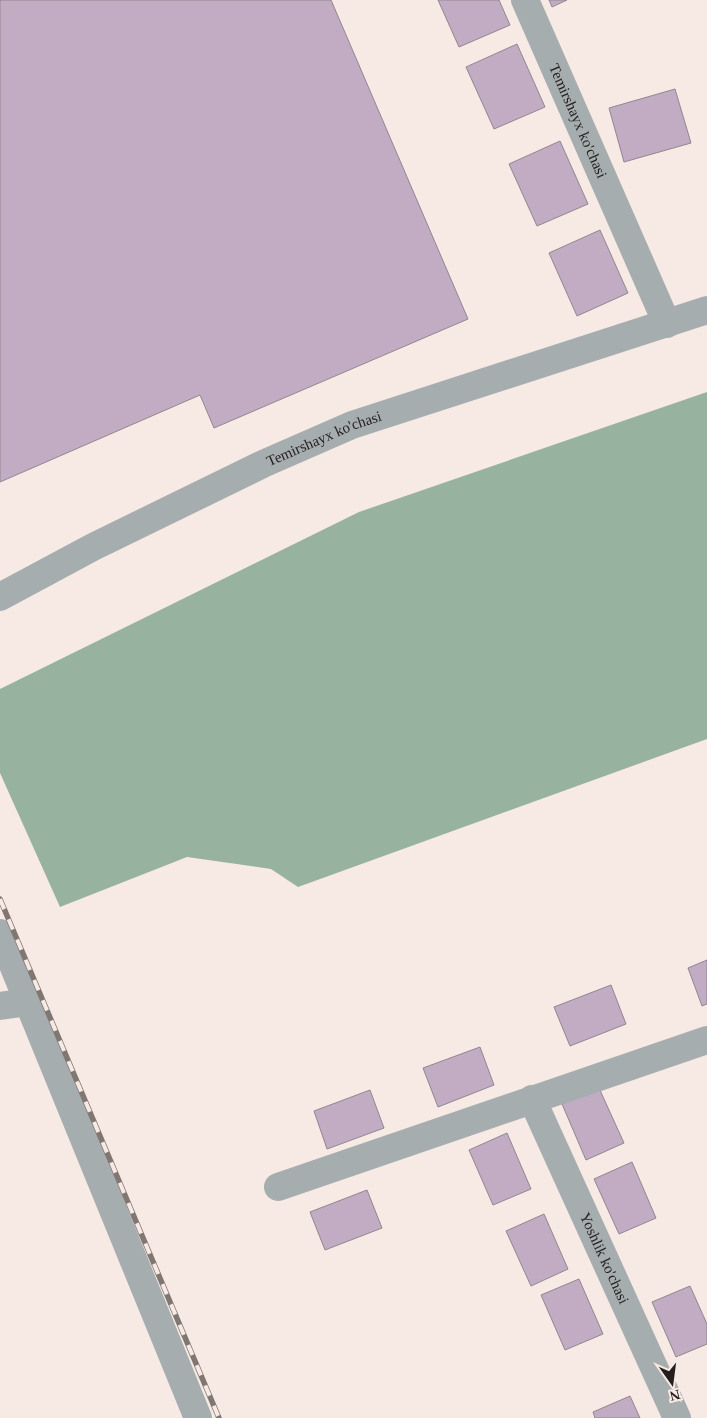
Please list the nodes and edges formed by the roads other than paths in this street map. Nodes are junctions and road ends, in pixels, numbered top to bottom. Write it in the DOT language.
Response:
graph roads {
  1 [pos="525,0"];
  2 [pos="707,310"];
  3 [pos="667,324"];
  4 [pos="0,597"];
  5 [pos="0,933"];
  6 [pos="28,1002"];
  7 [pos="0,1006"];
  8 [pos="707,1040"];
  9 [pos="532,1099"];
  10 [pos="278,1187"];
  11 [pos="198,1418"];
  12 [pos="677,1418"];
  1 -- 3 [label="street, Temirshayx ko'chasi"];
  2 -- 3 [label="street, Temirshayx ko'chasi"];
  3 -- 4 [label="street, Temirshayx ko'chasi"];
  5 -- 6 [label="street"];
  6 -- 7 [label="street"];
  6 -- 11 [label="street"];
  8 -- 9 [label="street"];
  9 -- 10 [label="street"];
  9 -- 12 [label="street, Yoshlik ko'chasi"];
}
